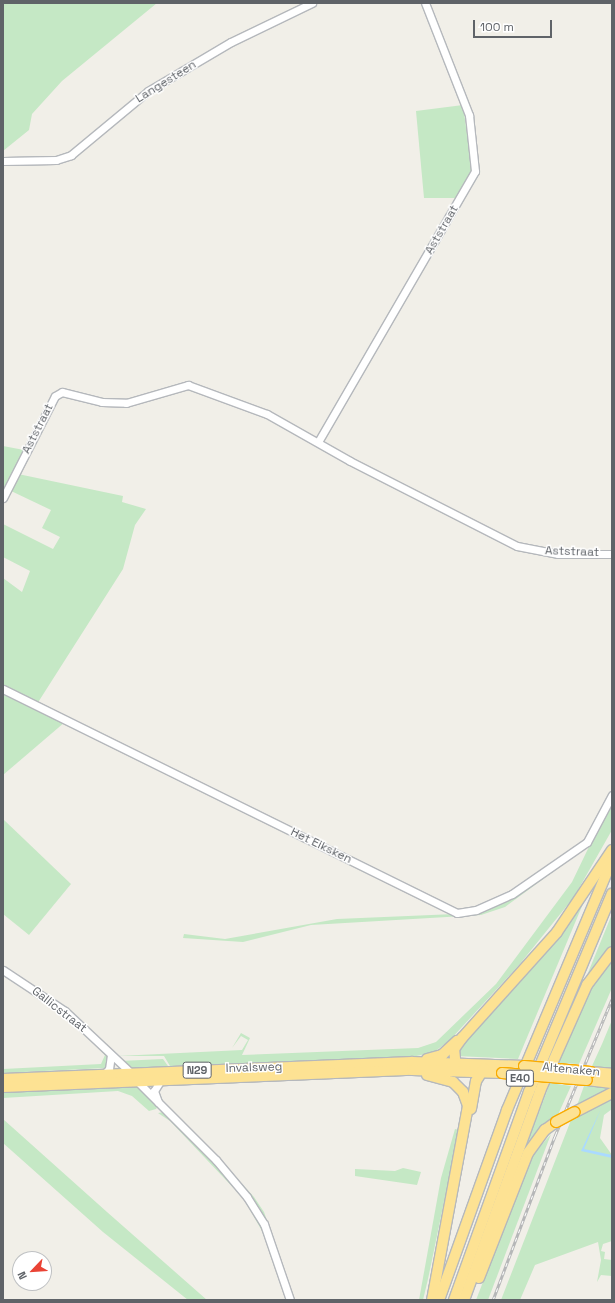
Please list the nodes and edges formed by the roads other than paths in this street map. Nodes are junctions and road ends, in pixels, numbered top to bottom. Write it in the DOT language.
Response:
graph roads {
  1 [pos="312,3"];
  2 [pos="425,3"];
  3 [pos="3,161"];
  4 [pos="318,442"];
  5 [pos="3,498"];
  6 [pos="612,554"];
  7 [pos="3,689"];
  8 [pos="612,795"];
  9 [pos="612,850"];
  10 [pos="612,860"];
  11 [pos="612,894"];
  12 [pos="612,952"];
  13 [pos="3,970"];
  14 [pos="462,1038"];
  15 [pos="111,1055"];
  16 [pos="412,1062"];
  17 [pos="489,1065"];
  18 [pos="456,1067"];
  19 [pos="504,1069"];
  20 [pos="481,1071"];
  21 [pos="403,1072"];
  22 [pos="104,1074"];
  23 [pos="612,1074"];
  24 [pos="589,1076"];
  25 [pos="134,1077"];
  26 [pos="3,1079"];
  27 [pos="162,1080"];
  28 [pos="612,1082"];
  29 [pos="3,1087"];
  30 [pos="612,1093"];
  31 [pos="158,1102"];
  32 [pos="466,1125"];
  33 [pos="290,1300"];
  34 [pos="432,1300"];
  35 [pos="439,1300"];
  36 [pos="454,1300"];
  37 [pos="464,1300"];
  38 [pos="470,1300"];
  1 -- 3 [label="street, Langesteen"];
  2 -- 4 [label="street, Aststraat"];
  4 -- 5 [label="street, Aststraat"];
  4 -- 6 [label="street, Aststraat"];
  7 -- 8 [label="street, Het Eiksken"];
  9 -- 14 [label="highway"];
  10 -- 35 [label="highway, E40"];
  11 -- 36 [label="highway, E40"];
  12 -- 37 [label="highway"];
  13 -- 15 [label="street, Gallicstraat"];
  14 -- 16 [label="highway"];
  14 -- 18 [label="highway"];
  15 -- 22 [label="street"];
  15 -- 25 [label="street, Gallicstraat"];
  16 -- 18 [label="highway, Invalsweg / N29"];
  16 -- 25 [label="highway, Invalsweg / N29"];
  17 -- 18 [label="highway, Invalsweg / N29"];
  17 -- 19 [label="highway, Invalsweg / N29"];
  17 -- 20 [label="highway"];
  18 -- 20 [label="highway, Invalsweg / N29"];
  18 -- 21 [label="highway, Invalsweg / N29"];
  19 -- 20 [label="highway, Invalsweg / N29"];
  19 -- 24 [label="highway, Altenaken / N29, bridge"];
  20 -- 32 [label="highway"];
  21 -- 27 [label="highway, Invalsweg / N29"];
  21 -- 32 [label="highway"];
  22 -- 25 [label="highway, Invalsweg / N29"];
  22 -- 26 [label="highway, Invalsweg / N29"];
  23 -- 24 [label="highway, Altenaken / N29"];
  24 -- 28 [label="highway, Altenaken / N29"];
  25 -- 27 [label="highway, Invalsweg / N29"];
  25 -- 29 [label="highway, Invalsweg / N29"];
  25 -- 31 [label="street, Gallicstraat"];
  27 -- 31 [label="street"];
  30 -- 38 [label="highway, bridge"];
  31 -- 33 [label="street, Gallicstraat"];
  32 -- 34 [label="highway"];
}
